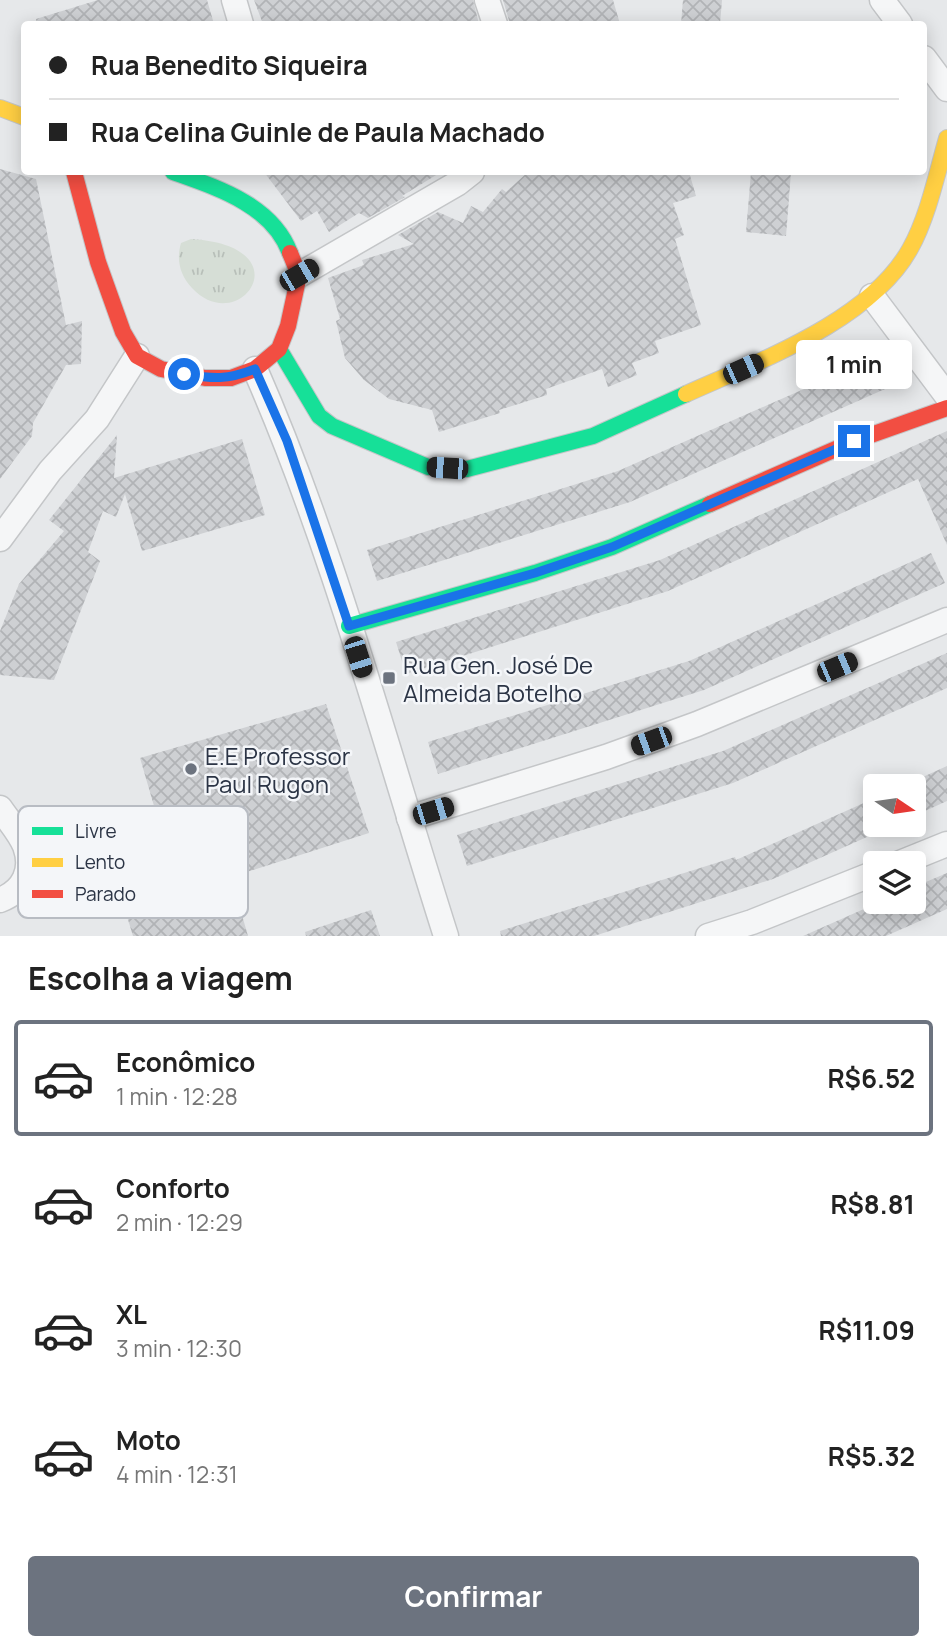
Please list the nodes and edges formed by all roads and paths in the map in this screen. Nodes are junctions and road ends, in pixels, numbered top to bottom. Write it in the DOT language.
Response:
graph roads {
  1 [pos="234,0"];
  2 [pos="487,0"];
  3 [pos="883,0"];
  4 [pos="240,21"];
  5 [pos="494,21"];
  6 [pos="898,21"];
  7 [pos="927,62"];
  8 [pos="947,89"];
  9 [pos="0,108"];
  10 [pos="21,116"];
  11 [pos="947,138"];
  12 [pos="75,175"];
  13 [pos="192,175"];
  14 [pos="468,175"];
  15 [pos="225,180"];
  16 [pos="299,275"];
  17 [pos="872,296"];
  18 [pos="279,349"];
  19 [pos="137,356"];
  20 [pos="255,369"];
  21 [pos="947,396"];
  22 [pos="947,408"];
  23 [pos="0,539"];
  24 [pos="947,620"];
  25 [pos="349,626"];
  26 [pos="0,808"];
  27 [pos="409,818"];
  28 [pos="18,835"];
  29 [pos="947,844"];
  30 [pos="926,852"];
  31 [pos="863,878"];
  32 [pos="18,889"];
  33 [pos="0,900"];
  34 [pos="446,936"];
  35 [pos="708,936"];
  1 -- 4 [label="street"];
  2 -- 5 [label="street"];
  3 -- 6 [label="street"];
  7 -- 8 [label="street"];
  9 -- 10 [label="street"];
  11 -- 17 [label="street"];
  12 -- 19 [label="street"];
  13 -- 15 [label="street"];
  14 -- 16 [label="street"];
  15 -- 16 [label="street"];
  16 -- 18 [label="street"];
  17 -- 18 [label="street"];
  17 -- 21 [label="street"];
  18 -- 20 [label="street"];
  19 -- 20 [label="street"];
  19 -- 23 [label="street"];
  20 -- 25 [label="street"];
  22 -- 25 [label="street"];
  24 -- 27 [label="street"];
  25 -- 27 [label="street"];
  26 -- 28 [label="street"];
  27 -- 34 [label="street"];
  29 -- 30 [label="street"];
  31 -- 35 [label="street"];
  32 -- 33 [label="street"];
}
